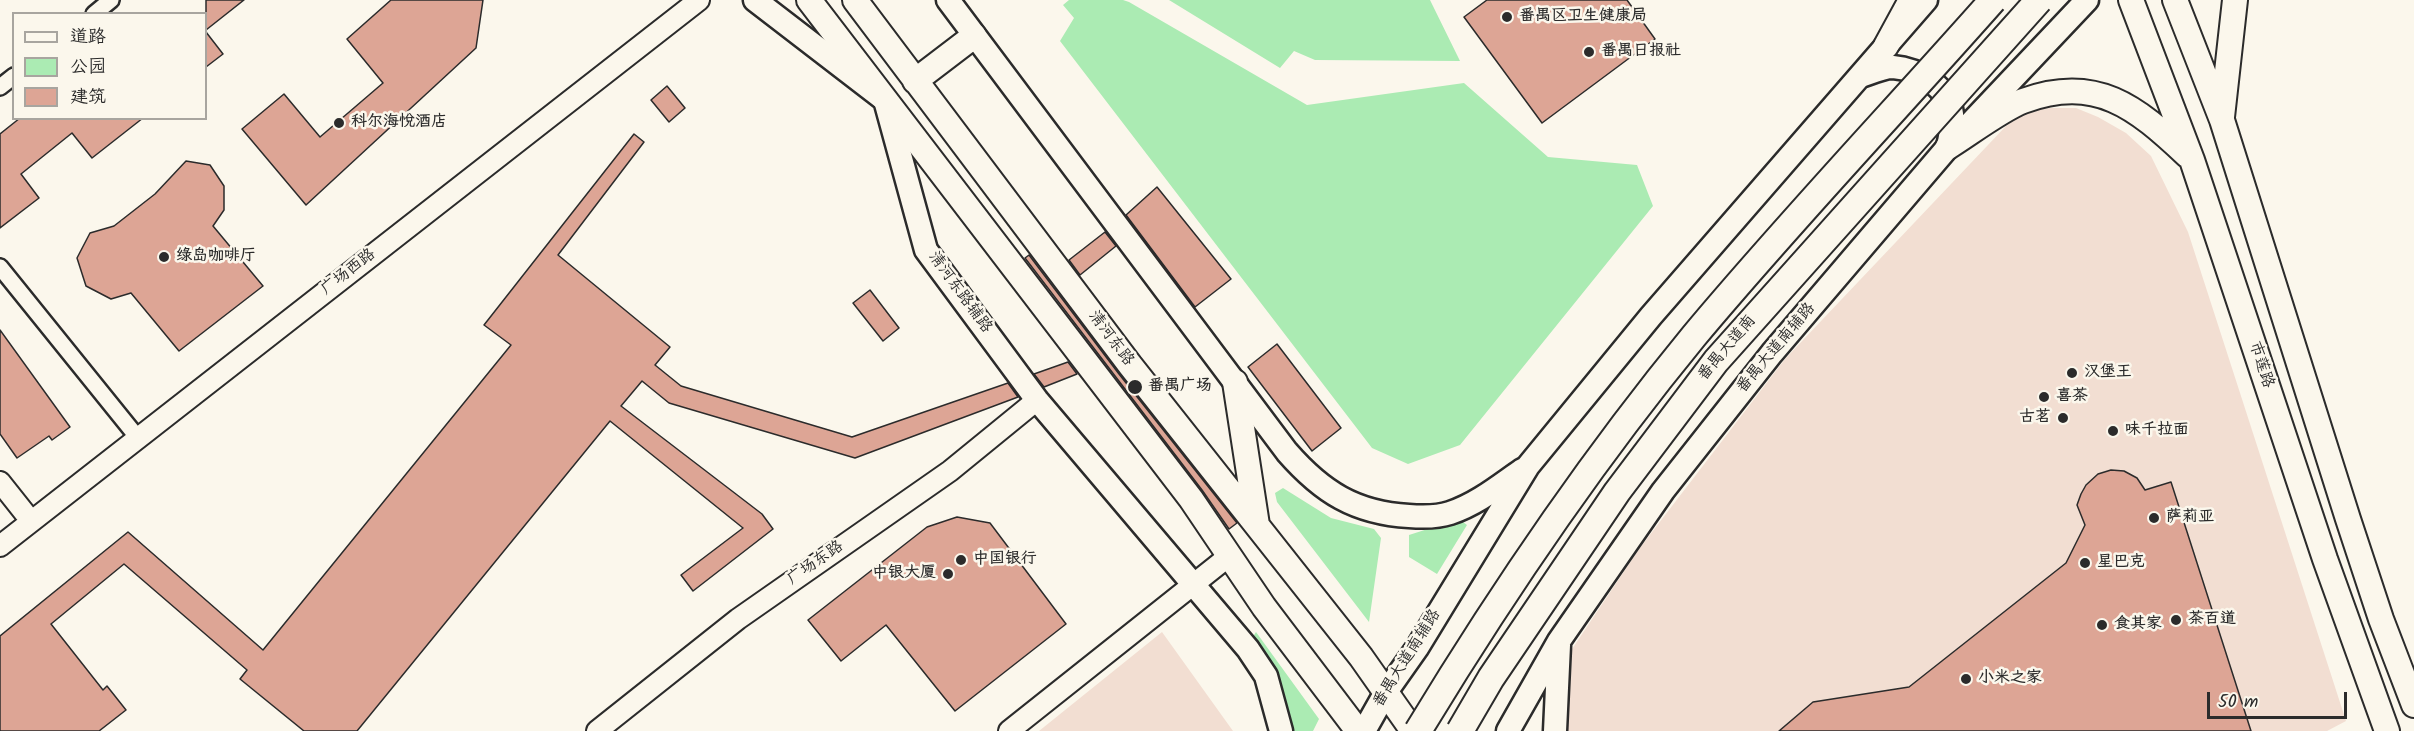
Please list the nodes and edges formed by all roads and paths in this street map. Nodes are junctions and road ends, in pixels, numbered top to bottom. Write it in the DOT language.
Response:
graph roads {
  1 [pos="111,0"];
  2 [pos="699,0"];
  3 [pos="755,0"];
  4 [pos="809,0"];
  5 [pos="855,0"];
  6 [pos="948,0"];
  7 [pos="1911,0"];
  8 [pos="1926,0"];
  9 [pos="1993,0"];
  10 [pos="2039,0"];
  11 [pos="2087,0"];
  12 [pos="2131,0"];
  13 [pos="2175,0"];
  14 [pos="2235,0"];
  15 [pos="96,12"];
  16 [pos="974,36"];
  17 [pos="1886,46"];
  18 [pos="1861,76"];
  19 [pos="12,78"];
  20 [pos="915,81"];
  21 [pos="0,87"];
  22 [pos="885,99"];
  23 [pos="2222,120"];
  24 [pos="1948,147"];
  25 [pos="2192,160"];
  26 [pos="0,267"];
  27 [pos="1235,382"];
  28 [pos="1037,400"];
  29 [pos="138,438"];
  30 [pos="1528,466"];
  31 [pos="0,482"];
  32 [pos="31,521"];
  33 [pos="1258,527"];
  34 [pos="0,546"];
  35 [pos="1229,556"];
  36 [pos="1194,583"];
  37 [pos="1559,641"];
  38 [pos="1386,692"];
  39 [pos="2414,705"];
  40 [pos="2382,729"];
  41 [pos="597,731"];
  42 [pos="1009,731"];
  43 [pos="1281,731"];
  44 [pos="1358,731"];
  45 [pos="1364,731"];
  46 [pos="1416,731"];
  47 [pos="1460,731"];
  48 [pos="1508,731"];
  49 [pos="1555,731"];
  1 -- 15 [label="street"];
  2 -- 29 [label="street, 广场西路"];
  3 -- 22 [label="main road"];
  4 -- 22 [label="main road, 清河东路"];
  5 -- 20 [label="main road, 清河东路"];
  6 -- 16 [label="main road"];
  7 -- 17 [label="main road"];
  8 -- 17 [label="main road, 番禺大道南辅路"];
  9 -- 46 [label="highway, 番禺大道南, bridge"];
  10 -- 47 [label="highway, 番禺大道南, bridge"];
  11 -- 24 [label="main road, 番禺大道南辅路"];
  12 -- 25 [label="main road, 市莲路"];
  13 -- 23 [label="main road"];
  14 -- 23 [label="main road"];
  16 -- 20 [label="main road"];
  16 -- 27 [label="main road"];
  17 -- 18 [label="main road, 番禺大道南辅路"];
  18 -- 24 [label="main road"];
  18 -- 30 [label="main road, 番禺大道南辅路"];
  19 -- 21 [label="street"];
  20 -- 33 [label="main road, 清河东路"];
  22 -- 28 [label="main road, 清河东路辅路"];
  22 -- 35 [label="main road, 清河东路"];
  23 -- 39 [label="main road"];
  24 -- 25 [label="main road"];
  24 -- 37 [label="main road, 番禺大道南辅路"];
  25 -- 40 [label="main road, 市莲路"];
  26 -- 29 [label="street"];
  27 -- 30 [label="main road"];
  27 -- 33 [label="main road"];
  28 -- 36 [label="main road, 清河东路辅路"];
  28 -- 41 [label="street, 广场东路"];
  29 -- 32 [label="street, 广场西路"];
  30 -- 38 [label="main road, 番禺大道南辅路"];
  31 -- 32 [label="street"];
  32 -- 34 [label="street, 广场西路"];
  33 -- 38 [label="main road, 清河东路"];
  35 -- 36 [label="street"];
  35 -- 44 [label="main road, 清河东路"];
  36 -- 42 [label="street"];
  36 -- 43 [label="main road, 清河东路辅路"];
  37 -- 48 [label="main road, 番禺大道南辅路"];
  37 -- 49 [label="main road"];
  38 -- 45 [label="main road, 番禺大道南辅路"];
  38 -- 46 [label="main road, 清河东路"];
}
